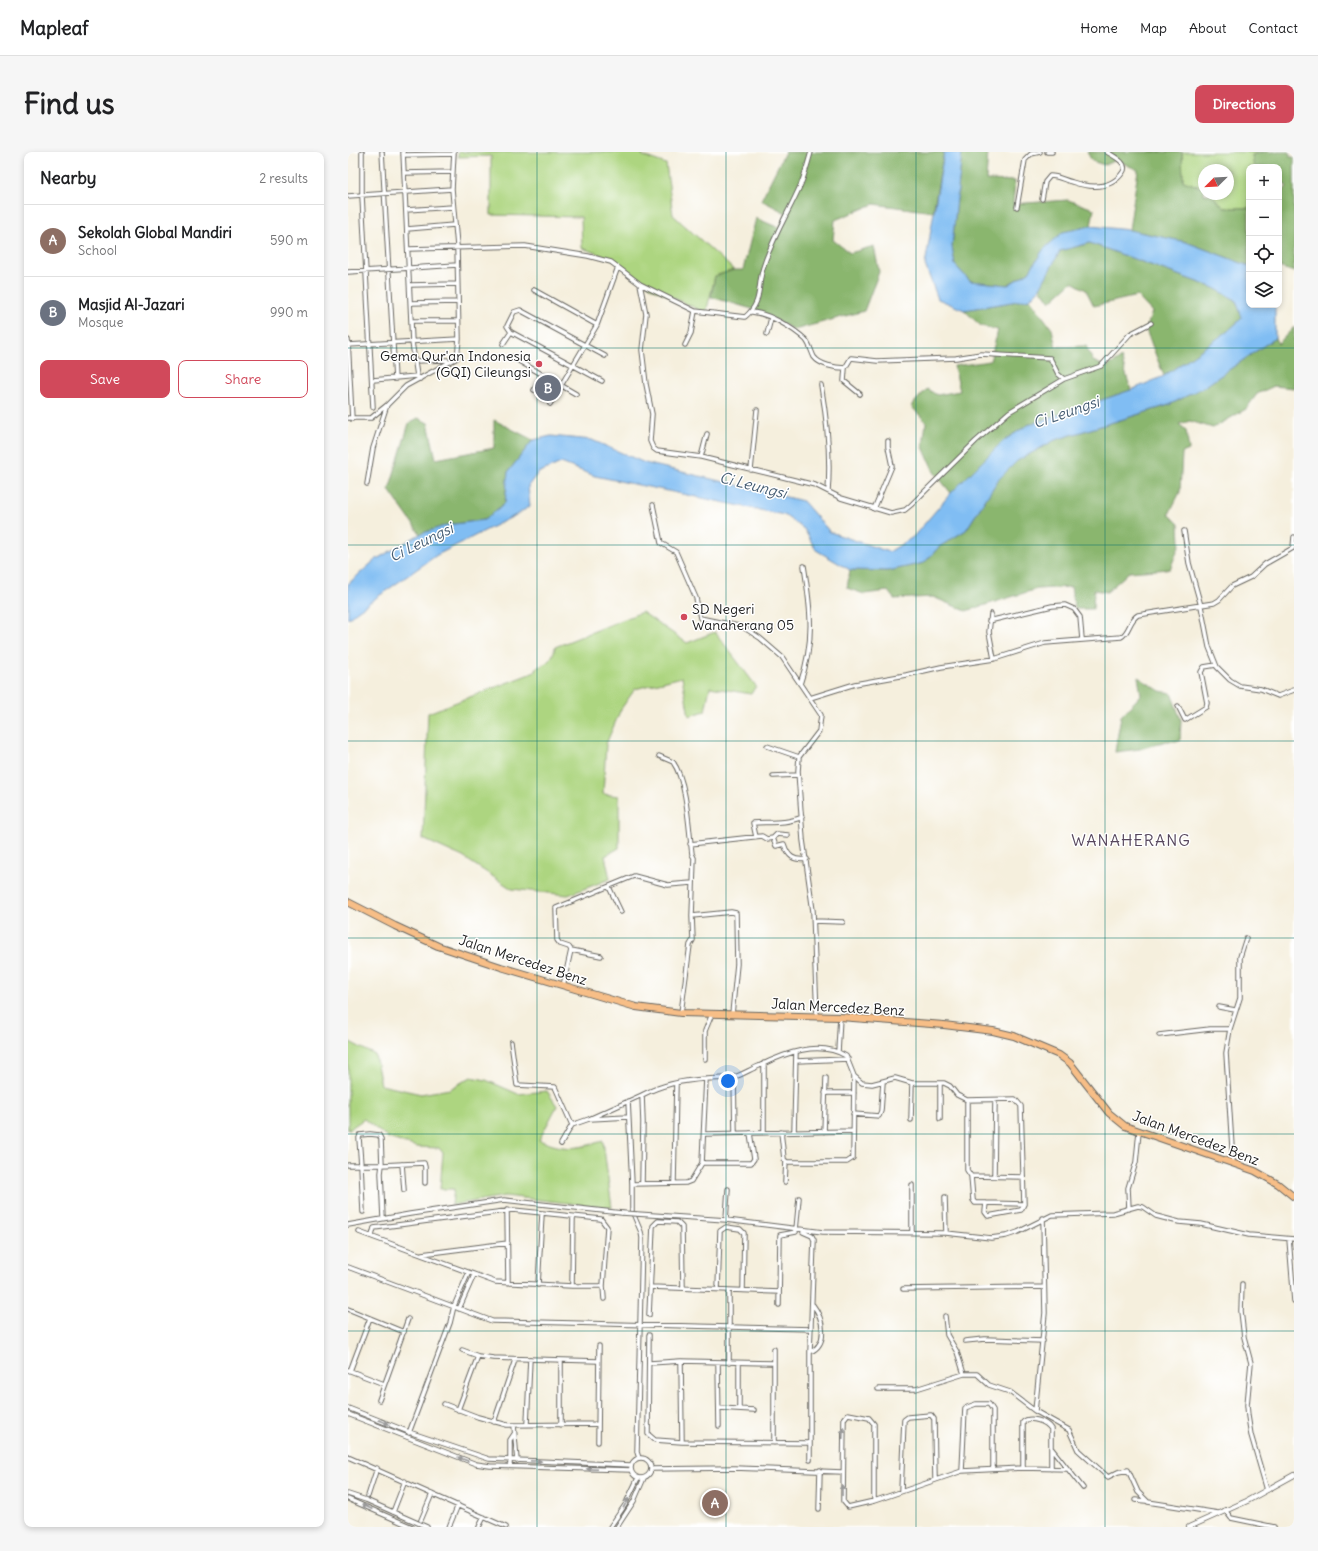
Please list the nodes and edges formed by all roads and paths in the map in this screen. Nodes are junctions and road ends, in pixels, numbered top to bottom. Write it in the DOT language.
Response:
graph roads {
  1 [pos="362,152"];
  2 [pos="382,152"];
  3 [pos="811,152"];
  4 [pos="1040,152"];
  5 [pos="1047,152"];
  6 [pos="1052,152"];
  7 [pos="1107,152"];
  8 [pos="403,153"];
  9 [pos="422,153"];
  10 [pos="454,153"];
  11 [pos="452,172"];
  12 [pos="405,174"];
  13 [pos="452,189"];
  14 [pos="406,192"];
  15 [pos="384,195"];
  16 [pos="348,196"];
  17 [pos="362,196"];
  18 [pos="1042,198"];
  19 [pos="453,207"];
  20 [pos="1017,207"];
  21 [pos="406,210"];
  22 [pos="454,225"];
  23 [pos="407,229"];
  24 [pos="457,246"];
  25 [pos="409,249"];
  26 [pos="456,265"];
  27 [pos="618,267"];
  28 [pos="410,268"];
  29 [pos="366,270"];
  30 [pos="388,270"];
  31 [pos="348,272"];
  32 [pos="456,284"];
  33 [pos="640,284"];
  34 [pos="410,285"];
  35 [pos="534,290"];
  36 [pos="457,302"];
  37 [pos="411,303"];
  38 [pos="695,311"];
  39 [pos="752,312"];
  40 [pos="771,318"];
  41 [pos="412,321"];
  42 [pos="458,321"];
  43 [pos="1151,323"];
  44 [pos="597,325"];
  45 [pos="511,332"];
  46 [pos="767,334"];
  47 [pos="459,339"];
  48 [pos="348,340"];
  49 [pos="412,342"];
  50 [pos="392,343"];
  51 [pos="371,344"];
  52 [pos="503,344"];
  53 [pos="348,345"];
  54 [pos="584,345"];
  55 [pos="685,345"];
  56 [pos="605,356"];
  57 [pos="512,357"];
  58 [pos="447,360"];
  59 [pos="415,361"];
  60 [pos="348,365"];
  61 [pos="572,365"];
  62 [pos="845,368"];
  63 [pos="543,374"];
  64 [pos="418,378"];
  65 [pos="395,379"];
  66 [pos="1064,379"];
  67 [pos="372,380"];
  68 [pos="602,381"];
  69 [pos="562,384"];
  70 [pos="821,385"];
  71 [pos="534,390"];
  72 [pos="576,394"];
  73 [pos="860,394"];
  74 [pos="542,398"];
  75 [pos="554,398"];
  76 [pos="550,404"];
  77 [pos="388,405"];
  78 [pos="373,407"];
  79 [pos="757,410"];
  80 [pos="350,419"];
  81 [pos="707,434"];
  82 [pos="888,441"];
  83 [pos="701,457"];
  84 [pos="751,470"];
  85 [pos="367,484"];
  86 [pos="828,491"];
  87 [pos="653,505"];
  88 [pos="874,509"];
  89 [pos="1184,531"];
  90 [pos="1294,537"];
  91 [pos="1294,548"];
  92 [pos="804,566"];
  93 [pos="1201,606"];
  94 [pos="991,614"];
  95 [pos="989,622"];
  96 [pos="1082,639"];
  97 [pos="994,659"];
  98 [pos="1216,665"];
  99 [pos="800,684"];
  100 [pos="1294,690"];
  101 [pos="810,698"];
  102 [pos="1178,706"];
  103 [pos="767,746"];
  104 [pos="659,756"];
  105 [pos="799,757"];
  106 [pos="798,775"];
  107 [pos="773,776"];
  108 [pos="802,817"];
  109 [pos="788,835"];
  110 [pos="756,837"];
  111 [pos="773,838"];
  112 [pos="690,844"];
  113 [pos="807,859"];
  114 [pos="692,883"];
  115 [pos="609,887"];
  116 [pos="348,902"];
  117 [pos="621,912"];
  118 [pos="692,916"];
  119 [pos="814,921"];
  120 [pos="843,922"];
  121 [pos="1246,938"];
  122 [pos="571,950"];
  123 [pos="601,956"];
  124 [pos="563,986"];
  125 [pos="1219,1007"];
  126 [pos="1235,1010"];
  127 [pos="681,1013"];
  128 [pos="712,1014"];
  129 [pos="732,1014"];
  130 [pos="817,1016"];
  131 [pos="840,1017"];
  132 [pos="1230,1029"];
  133 [pos="1159,1035"];
  134 [pos="512,1042"];
  135 [pos="796,1052"];
  136 [pos="838,1052"];
  137 [pos="848,1059"];
  138 [pos="705,1060"];
  139 [pos="796,1061"];
  140 [pos="764,1063"];
  141 [pos="854,1076"];
  142 [pos="734,1077"];
  143 [pos="826,1078"];
  144 [pos="706,1079"];
  145 [pos="883,1082"];
  146 [pos="912,1083"];
  147 [pos="676,1084"];
  148 [pos="940,1084"];
  149 [pos="825,1092"];
  150 [pos="854,1093"];
  151 [pos="642,1094"];
  152 [pos="967,1100"];
  153 [pos="995,1100"];
  154 [pos="628,1101"];
  155 [pos="853,1114"];
  156 [pos="628,1117"];
  157 [pos="940,1118"];
  158 [pos="589,1119"];
  159 [pos="911,1120"];
  160 [pos="572,1125"];
  161 [pos="853,1131"];
  162 [pos="781,1132"];
  163 [pos="794,1132"];
  164 [pos="824,1132"];
  165 [pos="1139,1132"];
  166 [pos="735,1133"];
  167 [pos="750,1133"];
  168 [pos="764,1133"];
  169 [pos="704,1134"];
  170 [pos="561,1144"];
  171 [pos="786,1161"];
  172 [pos="1233,1162"];
  173 [pos="702,1163"];
  174 [pos="402,1164"];
  175 [pos="348,1165"];
  176 [pos="361,1165"];
  177 [pos="382,1165"];
  178 [pos="971,1176"];
  179 [pos="994,1176"];
  180 [pos="1023,1177"];
  181 [pos="674,1182"];
  182 [pos="786,1182"];
  183 [pos="425,1183"];
  184 [pos="642,1183"];
  185 [pos="632,1184"];
  186 [pos="912,1185"];
  187 [pos="728,1189"];
  188 [pos="404,1190"];
  189 [pos="945,1197"];
  190 [pos="1294,1197"];
  191 [pos="799,1198"];
  192 [pos="986,1204"];
  193 [pos="1024,1204"];
  194 [pos="1128,1209"];
  195 [pos="507,1210"];
  196 [pos="363,1212"];
  197 [pos="542,1214"];
  198 [pos="573,1217"];
  199 [pos="383,1218"];
  200 [pos="1043,1218"];
  201 [pos="726,1220"];
  202 [pos="348,1225"];
  203 [pos="796,1230"];
  204 [pos="359,1232"];
  205 [pos="912,1232"];
  206 [pos="946,1233"];
  207 [pos="372,1236"];
  208 [pos="1289,1239"];
  209 [pos="1294,1239"];
  210 [pos="508,1242"];
  211 [pos="421,1255"];
  212 [pos="348,1267"];
  213 [pos="468,1274"];
  214 [pos="474,1275"];
  215 [pos="508,1283"];
  216 [pos="1242,1284"];
  217 [pos="538,1285"];
  218 [pos="572,1286"];
  219 [pos="603,1286"];
  220 [pos="1044,1286"];
  221 [pos="651,1287"];
  222 [pos="683,1288"];
  223 [pos="718,1289"];
  224 [pos="902,1289"];
  225 [pos="729,1290"];
  226 [pos="743,1290"];
  227 [pos="779,1292"];
  228 [pos="604,1299"];
  229 [pos="1294,1301"];
  230 [pos="813,1305"];
  231 [pos="454,1306"];
  232 [pos="779,1306"];
  233 [pos="459,1308"];
  234 [pos="348,1309"];
  235 [pos="454,1312"];
  236 [pos="649,1315"];
  237 [pos="945,1316"];
  238 [pos="370,1318"];
  239 [pos="408,1319"];
  240 [pos="639,1323"];
  241 [pos="729,1327"];
  242 [pos="811,1329"];
  243 [pos="404,1332"];
  244 [pos="649,1335"];
  245 [pos="965,1341"];
  246 [pos="1043,1341"];
  247 [pos="599,1346"];
  248 [pos="774,1349"];
  249 [pos="462,1350"];
  250 [pos="810,1352"];
  251 [pos="478,1356"];
  252 [pos="530,1359"];
  253 [pos="515,1360"];
  254 [pos="560,1360"];
  255 [pos="598,1361"];
  256 [pos="681,1362"];
  257 [pos="650,1363"];
  258 [pos="718,1363"];
  259 [pos="729,1363"];
  260 [pos="739,1363"];
  261 [pos="774,1364"];
  262 [pos="349,1371"];
  263 [pos="964,1374"];
  264 [pos="384,1384"];
  265 [pos="878,1389"];
  266 [pos="378,1400"];
  267 [pos="444,1404"];
  268 [pos="348,1408"];
  269 [pos="720,1408"];
  270 [pos="738,1409"];
  271 [pos="458,1410"];
  272 [pos="754,1410"];
  273 [pos="1035,1411"];
  274 [pos="348,1414"];
  275 [pos="494,1422"];
  276 [pos="527,1424"];
  277 [pos="598,1424"];
  278 [pos="514,1425"];
  279 [pos="561,1425"];
  280 [pos="719,1426"];
  281 [pos="409,1432"];
  282 [pos="514,1434"];
  283 [pos="407,1437"];
  284 [pos="598,1442"];
  285 [pos="682,1442"];
  286 [pos="810,1443"];
  287 [pos="774,1444"];
  288 [pos="1052,1449"];
  289 [pos="349,1457"];
  290 [pos="638,1458"];
  291 [pos="510,1460"];
  292 [pos="517,1460"];
  293 [pos="810,1460"];
  294 [pos="348,1464"];
  295 [pos="631,1465"];
  296 [pos="510,1466"];
  297 [pos="516,1466"];
  298 [pos="377,1468"];
  299 [pos="1022,1468"];
  300 [pos="651,1469"];
  301 [pos="992,1469"];
  302 [pos="1051,1469"];
  303 [pos="631,1470"];
  304 [pos="820,1470"];
  305 [pos="1068,1470"];
  306 [pos="962,1471"];
  307 [pos="842,1472"];
  308 [pos="1294,1475"];
  309 [pos="638,1478"];
  310 [pos="644,1478"];
  311 [pos="935,1479"];
  312 [pos="405,1481"];
  313 [pos="1083,1488"];
  314 [pos="1267,1490"];
  315 [pos="901,1491"];
  316 [pos="348,1494"];
  317 [pos="432,1494"];
  318 [pos="368,1496"];
  319 [pos="348,1499"];
  320 [pos="874,1500"];
  321 [pos="1135,1500"];
  322 [pos="1146,1501"];
  323 [pos="458,1505"];
  324 [pos="819,1509"];
  325 [pos="1225,1510"];
  326 [pos="393,1512"];
  327 [pos="1218,1513"];
  328 [pos="484,1517"];
  329 [pos="410,1520"];
  330 [pos="421,1520"];
  331 [pos="409,1526"];
  332 [pos="427,1527"];
  333 [pos="449,1527"];
  334 [pos="479,1527"];
  335 [pos="506,1527"];
  336 [pos="610,1527"];
  337 [pos="617,1527"];
  338 [pos="1189,1527"];
  339 [pos="1274,1527"];
  1 -- 17 [label="street"];
  2 -- 15 [label="street"];
  3 -- 39 [label="street"];
  4 -- 20 [label="street"];
  5 -- 6 [label="street"];
  7 -- 18 [label="street"];
  8 -- 9 [label="street"];
  8 -- 12 [label="street"];
  9 -- 10 [label="street"];
  10 -- 11 [label="street"];
  11 -- 12 [label="street"];
  11 -- 13 [label="street"];
  12 -- 14 [label="street"];
  13 -- 14 [label="street"];
  13 -- 19 [label="street"];
  14 -- 15 [label="street"];
  14 -- 21 [label="street"];
  15 -- 17 [label="street"];
  15 -- 30 [label="street"];
  16 -- 17 [label="street"];
  17 -- 29 [label="street"];
  19 -- 21 [label="street"];
  19 -- 22 [label="street"];
  21 -- 23 [label="street"];
  22 -- 23 [label="street"];
  22 -- 24 [label="street"];
  23 -- 25 [label="street"];
  24 -- 25 [label="street"];
  24 -- 26 [label="street"];
  24 -- 27 [label="street"];
  25 -- 28 [label="street"];
  26 -- 28 [label="street"];
  26 -- 32 [label="street"];
  27 -- 33 [label="street"];
  27 -- 44 [label="street"];
  28 -- 30 [label="street"];
  28 -- 34 [label="street"];
  29 -- 30 [label="street"];
  29 -- 31 [label="street"];
  29 -- 51 [label="street"];
  30 -- 50 [label="street"];
  32 -- 34 [label="street"];
  32 -- 36 [label="street"];
  33 -- 38 [label="street"];
  33 -- 83 [label="street"];
  34 -- 37 [label="street"];
  35 -- 44 [label="street"];
  36 -- 37 [label="street"];
  36 -- 42 [label="street"];
  37 -- 41 [label="street"];
  38 -- 39 [label="street"];
  38 -- 55 [label="street"];
  39 -- 40 [label="street"];
  40 -- 46 [label="street"];
  40 -- 62 [label="street"];
  41 -- 42 [label="street"];
  41 -- 49 [label="street"];
  42 -- 47 [label="street"];
  43 -- 66 [label="street"];
  44 -- 54 [label="street"];
  45 -- 52 [label="street"];
  45 -- 54 [label="street"];
  45 -- 61 [label="street"];
  47 -- 49 [label="street"];
  47 -- 64 [label="street"];
  48 -- 53 [label="street"];
  49 -- 50 [label="street"];
  49 -- 59 [label="street"];
  50 -- 51 [label="street"];
  50 -- 65 [label="street"];
  51 -- 53 [label="street"];
  51 -- 67 [label="street"];
  53 -- 60 [label="street"];
  54 -- 56 [label="street"];
  54 -- 61 [label="street"];
  57 -- 63 [label="street"];
  58 -- 59 [label="street"];
  59 -- 64 [label="street"];
  60 -- 80 [label="street"];
  61 -- 68 [label="street"];
  61 -- 69 [label="street"];
  62 -- 66 [label="street"];
  62 -- 73 [label="street"];
  63 -- 69 [label="street"];
  63 -- 71 [label="street"];
  64 -- 65 [label="street"];
  64 -- 77 [label="street"];
  65 -- 67 [label="street"];
  66 -- 88 [label="street"];
  67 -- 78 [label="street"];
  69 -- 72 [label="street"];
  69 -- 75 [label="street"];
  70 -- 86 [label="street"];
  74 -- 75 [label="street"];
  75 -- 76 [label="street"];
  77 -- 80 [label="street"];
  77 -- 85 [label="street"];
  79 -- 84 [label="street"];
  81 -- 83 [label="street"];
  82 -- 88 [label="street"];
  83 -- 84 [label="street"];
  84 -- 86 [label="street"];
  86 -- 88 [label="street"];
  87 -- 99 [label="street"];
  89 -- 93 [label="street"];
  90 -- 91 [label="street"];
  91 -- 93 [label="street"];
  92 -- 99 [label="street"];
  93 -- 96 [label="street"];
  93 -- 98 [label="street"];
  94 -- 95 [label="street"];
  95 -- 96 [label="street"];
  95 -- 97 [label="street"];
  96 -- 97 [label="street"];
  97 -- 101 [label="street"];
  98 -- 100 [label="street"];
  98 -- 102 [label="street"];
  99 -- 101 [label="street"];
  101 -- 105 [label="street"];
  103 -- 105 [label="street"];
  104 -- 112 [label="street"];
  105 -- 106 [label="street"];
  106 -- 107 [label="street"];
  106 -- 108 [label="street"];
  108 -- 110 [label="street"];
  108 -- 113 [label="street"];
  109 -- 111 [label="street"];
  110 -- 111 [label="street"];
  110 -- 112 [label="street"];
  111 -- 113 [label="street"];
  112 -- 114 [label="street"];
  113 -- 119 [label="street"];
  114 -- 115 [label="street"];
  114 -- 118 [label="street"];
  115 -- 117 [label="street"];
  115 -- 122 [label="street"];
  116 -- 124 [label="main road, Jalan Mercedez Benz"];
  118 -- 127 [label="street"];
  118 -- 129 [label="street"];
  119 -- 120 [label="street"];
  119 -- 130 [label="street"];
  121 -- 126 [label="street"];
  122 -- 123 [label="street"];
  122 -- 124 [label="street"];
  124 -- 127 [label="main road, Jalan Mercedez Benz"];
  125 -- 126 [label="street"];
  126 -- 132 [label="street"];
  127 -- 128 [label="main road, Jalan Mercedez Benz"];
  128 -- 129 [label="main road, Jalan Mercedez Benz"];
  128 -- 138 [label="street"];
  129 -- 130 [label="main road, Jalan Mercedez Benz"];
  130 -- 131 [label="main road, Jalan Mercedez Benz"];
  131 -- 136 [label="street"];
  131 -- 165 [label="main road, Jalan Mercedez Benz"];
  132 -- 133 [label="street"];
  132 -- 172 [label="street"];
  134 -- 160 [label="street"];
  135 -- 136 [label="street"];
  135 -- 139 [label="street"];
  135 -- 140 [label="street"];
  136 -- 137 [label="street"];
  137 -- 139 [label="street"];
  137 -- 141 [label="street"];
  139 -- 163 [label="street"];
  140 -- 142 [label="street"];
  140 -- 168 [label="street"];
  141 -- 145 [label="street"];
  141 -- 150 [label="street"];
  142 -- 144 [label="street"];
  142 -- 166 [label="street"];
  143 -- 149 [label="street"];
  144 -- 147 [label="street"];
  144 -- 169 [label="street"];
  145 -- 146 [label="street"];
  145 -- 155 [label="street"];
  146 -- 148 [label="street"];
  146 -- 159 [label="street"];
  147 -- 151 [label="street"];
  147 -- 181 [label="street"];
  148 -- 152 [label="street"];
  148 -- 157 [label="street"];
  149 -- 150 [label="street"];
  149 -- 164 [label="street"];
  150 -- 155 [label="street"];
  151 -- 154 [label="street"];
  151 -- 184 [label="street"];
  152 -- 153 [label="street"];
  152 -- 178 [label="street"];
  153 -- 179 [label="street"];
  153 -- 180 [label="street"];
  154 -- 156 [label="street"];
  154 -- 158 [label="street"];
  155 -- 161 [label="street"];
  156 -- 158 [label="street"];
  156 -- 185 [label="street"];
  158 -- 160 [label="street"];
  160 -- 170 [label="street"];
  161 -- 164 [label="street"];
  161 -- 171 [label="street"];
  162 -- 163 [label="street"];
  162 -- 168 [label="street"];
  162 -- 171 [label="street"];
  163 -- 164 [label="street"];
  165 -- 172 [label="main road, Jalan Mercedez Benz"];
  165 -- 194 [label="street"];
  166 -- 167 [label="street"];
  166 -- 169 [label="street"];
  167 -- 168 [label="street"];
  167 -- 173 [label="street"];
  169 -- 173 [label="street"];
  171 -- 182 [label="street"];
  172 -- 190 [label="main road, Jalan Mercedez Benz"];
  173 -- 181 [label="street"];
  174 -- 177 [label="street"];
  174 -- 183 [label="street"];
  174 -- 188 [label="street"];
  175 -- 176 [label="street"];
  176 -- 177 [label="street"];
  176 -- 177 [label="street"];
  176 -- 196 [label="street"];
  177 -- 199 [label="street"];
  178 -- 179 [label="street"];
  178 -- 192 [label="street"];
  179 -- 180 [label="street"];
  180 -- 193 [label="street"];
  181 -- 184 [label="street"];
  184 -- 185 [label="street"];
  185 -- 240 [label="street"];
  186 -- 205 [label="street"];
  187 -- 201 [label="street"];
  189 -- 206 [label="street"];
  191 -- 203 [label="street"];
  192 -- 193 [label="street"];
  192 -- 193 [label="street"];
  194 -- 200 [label="street"];
  194 -- 208 [label="street"];
  195 -- 197 [label="street"];
  195 -- 207 [label="street"];
  195 -- 210 [label="street"];
  197 -- 198 [label="street"];
  197 -- 217 [label="street"];
  198 -- 218 [label="street"];
  198 -- 219 [label="street"];
  199 -- 201 [label="street, bridge"];
  199 -- 202 [label="street"];
  200 -- 206 [label="street"];
  200 -- 220 [label="street"];
  201 -- 203 [label="street"];
  203 -- 205 [label="street"];
  204 -- 207 [label="street"];
  205 -- 206 [label="street"];
  207 -- 211 [label="street"];
  208 -- 209 [label="street"];
  208 -- 229 [label="street"];
  210 -- 211 [label="street"];
  210 -- 215 [label="street"];
  211 -- 213 [label="street"];
  212 -- 231 [label="street"];
  213 -- 214 [label="street"];
  213 -- 231 [label="street"];
  214 -- 215 [label="street"];
  214 -- 233 [label="street"];
  215 -- 217 [label="street"];
  216 -- 314 [label="street"];
  217 -- 218 [label="street"];
  218 -- 219 [label="street"];
  219 -- 228 [label="street"];
  220 -- 224 [label="street"];
  220 -- 246 [label="street"];
  221 -- 222 [label="street"];
  221 -- 222 [label="street"];
  221 -- 236 [label="street"];
  222 -- 223 [label="street"];
  223 -- 225 [label="street"];
  223 -- 226 [label="street"];
  225 -- 226 [label="street"];
  225 -- 241 [label="street"];
  226 -- 227 [label="street"];
  227 -- 230 [label="street"];
  227 -- 232 [label="street"];
  230 -- 242 [label="street"];
  230 -- 250 [label="street"];
  231 -- 233 [label="street"];
  231 -- 235 [label="street"];
  233 -- 235 [label="street"];
  233 -- 240 [label="street"];
  234 -- 238 [label="street"];
  235 -- 281 [label="street"];
  237 -- 263 [label="street"];
  238 -- 243 [label="street"];
  238 -- 262 [label="street"];
  239 -- 243 [label="street"];
  240 -- 241 [label="street"];
  240 -- 290 [label="street"];
  241 -- 242 [label="street"];
  241 -- 259 [label="street"];
  242 -- 250 [label="street"];
  243 -- 264 [label="street"];
  244 -- 257 [label="street"];
  245 -- 246 [label="street"];
  246 -- 273 [label="street"];
  247 -- 255 [label="street"];
  248 -- 261 [label="street"];
  249 -- 251 [label="street"];
  250 -- 286 [label="street"];
  251 -- 253 [label="street"];
  251 -- 271 [label="street"];
  252 -- 253 [label="street"];
  252 -- 254 [label="street"];
  252 -- 276 [label="street"];
  253 -- 275 [label="street"];
  254 -- 255 [label="street"];
  254 -- 279 [label="street"];
  255 -- 277 [label="street"];
  256 -- 257 [label="street"];
  256 -- 258 [label="street"];
  256 -- 285 [label="street"];
  257 -- 285 [label="street"];
  258 -- 259 [label="street"];
  258 -- 269 [label="street"];
  259 -- 260 [label="street"];
  260 -- 261 [label="street"];
  260 -- 270 [label="street"];
  261 -- 287 [label="street"];
  262 -- 264 [label="street"];
  263 -- 265 [label="street"];
  263 -- 273 [label="street"];
  264 -- 266 [label="street"];
  267 -- 271 [label="street"];
  268 -- 281 [label="street, one-way"];
  269 -- 270 [label="street"];
  269 -- 280 [label="street"];
  270 -- 272 [label="street"];
  271 -- 275 [label="street"];
  273 -- 322 [label="street"];
  274 -- 283 [label="street"];
  275 -- 278 [label="street"];
  276 -- 278 [label="street"];
  276 -- 279 [label="street"];
  277 -- 279 [label="street"];
  277 -- 284 [label="street"];
  278 -- 282 [label="street"];
  281 -- 283 [label="street"];
  281 -- 291 [label="street"];
  282 -- 291 [label="street"];
  282 -- 292 [label="street"];
  296 -- 283 [label="street, one-way"];
  285 -- 287 [label="street"];
  286 -- 287 [label="street"];
  286 -- 293 [label="street"];
  288 -- 299 [label="street"];
  288 -- 302 [label="street"];
  288 -- 305 [label="street"];
  289 -- 294 [label="street"];
  289 -- 298 [label="street"];
  290 -- 295 [label="street"];
  290 -- 300 [label="street"];
  291 -- 292 [label="street"];
  291 -- 296 [label="street"];
  292 -- 295 [label="street, one-way"];
  292 -- 297 [label="street"];
  295 -- 303 [label="street"];
  296 -- 297 [label="street"];
  303 -- 297 [label="street, one-way"];
  298 -- 312 [label="street"];
  298 -- 318 [label="street"];
  299 -- 301 [label="street"];
  299 -- 302 [label="street"];
  300 -- 304 [label="street"];
  300 -- 310 [label="street"];
  301 -- 306 [label="street"];
  301 -- 306 [label="street"];
  302 -- 305 [label="street"];
  303 -- 309 [label="street"];
  304 -- 307 [label="street"];
  304 -- 324 [label="street"];
  305 -- 313 [label="street"];
  306 -- 311 [label="street"];
  320 -- 307 [label="street, one-way"];
  307 -- 320 [label="street, one-way"];
  308 -- 314 [label="street"];
  309 -- 310 [label="street"];
  336 -- 309 [label="street, one-way"];
  310 -- 337 [label="street"];
  311 -- 315 [label="street"];
  311 -- 315 [label="street"];
  312 -- 317 [label="street"];
  312 -- 326 [label="street"];
  314 -- 325 [label="street"];
  315 -- 320 [label="street"];
  316 -- 326 [label="street"];
  317 -- 323 [label="street"];
  317 -- 330 [label="street"];
  331 -- 319 [label="street, one-way"];
  321 -- 322 [label="street"];
  322 -- 327 [label="street"];
  323 -- 328 [label="street"];
  323 -- 333 [label="street"];
  325 -- 327 [label="street"];
  325 -- 339 [label="street"];
  326 -- 329 [label="street"];
  327 -- 338 [label="street"];
  328 -- 334 [label="street"];
  328 -- 335 [label="street"];
  329 -- 331 [label="street"];
  329 -- 332 [label="street"];
}
